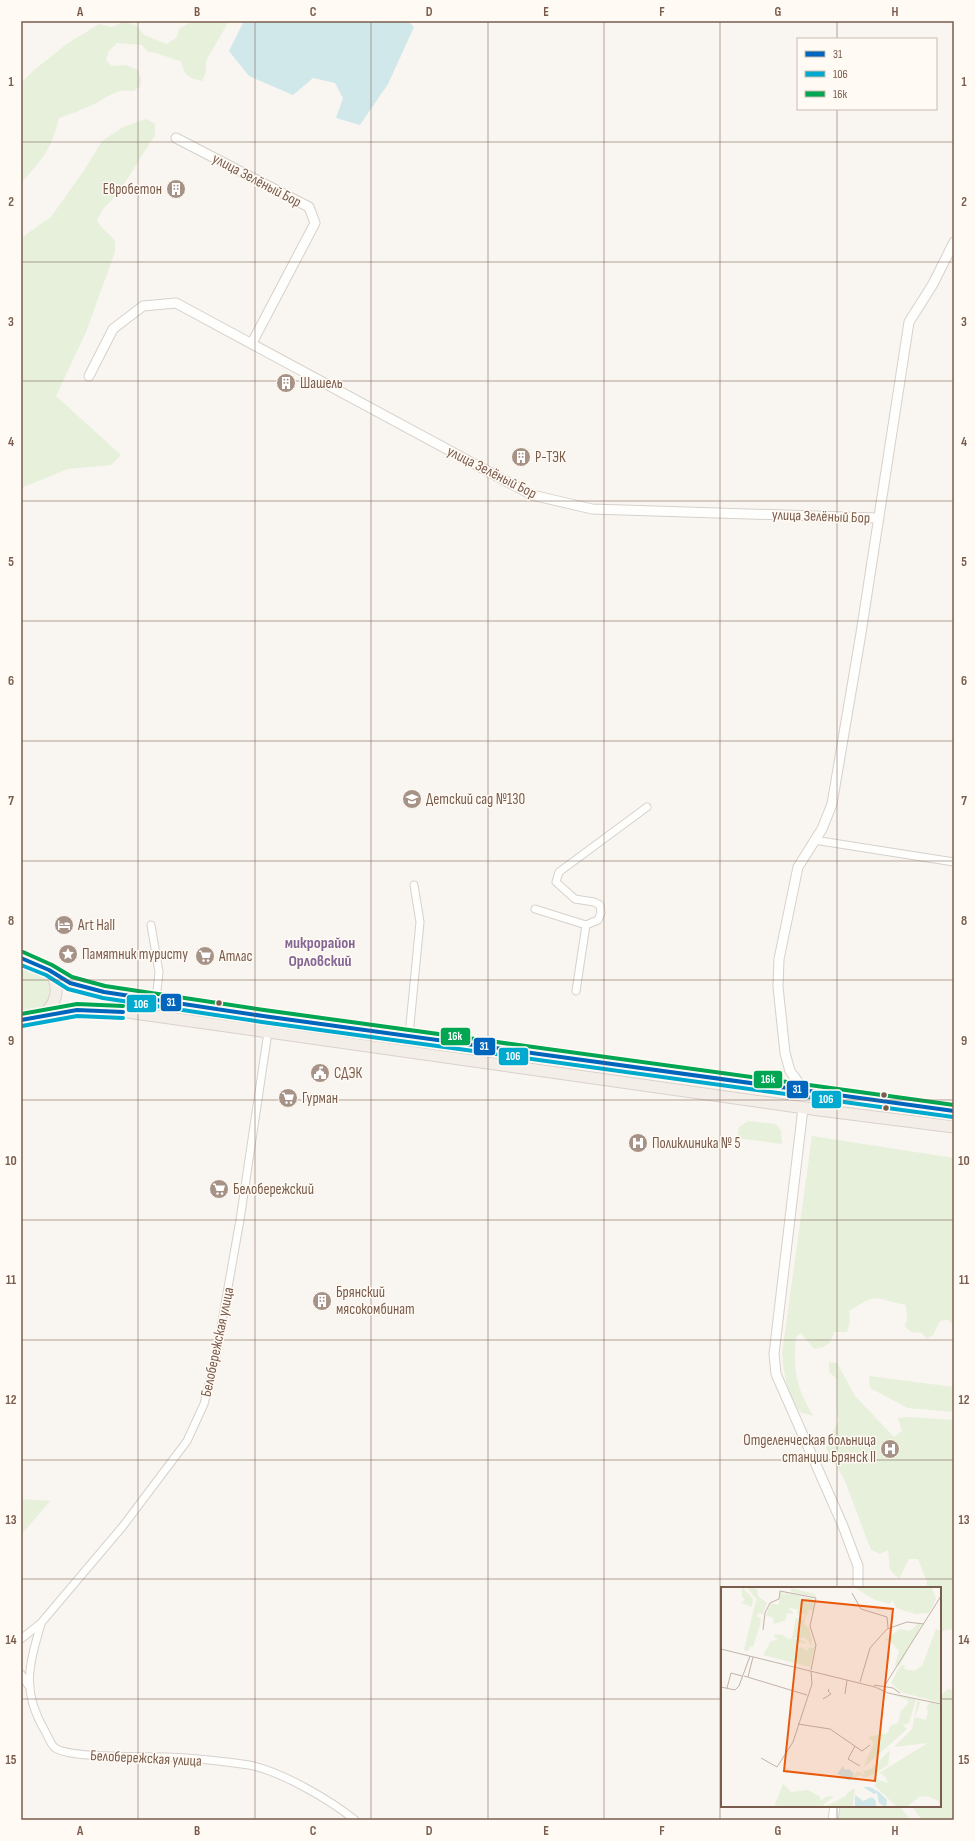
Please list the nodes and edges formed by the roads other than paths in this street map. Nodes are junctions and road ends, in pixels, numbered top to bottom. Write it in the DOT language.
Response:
graph roads {
  1 [pos="176,138"];
  2 [pos="954,242"];
  3 [pos="252,343"];
  4 [pos="89,376"];
  5 [pos="878,518"];
  6 [pos="647,806"];
  7 [pos="814,840"];
  8 [pos="954,862"];
  9 [pos="414,885"];
  10 [pos="535,908"];
  11 [pos="151,924"];
  12 [pos="586,925"];
  13 [pos="21,958"];
  14 [pos="49,970"];
  15 [pos="576,991"];
  16 [pos="156,1000"];
  17 [pos="36,1018"];
  18 [pos="21,1020"];
  19 [pos="268,1032"];
  20 [pos="408,1035"];
  21 [pos="804,1090"];
  22 [pos="803,1108"];
  23 [pos="954,1111"];
  24 [pos="954,1127"];
  25 [pos="858,1587"];
  26 [pos="41,1624"];
  27 [pos="21,1639"];
  28 [pos="21,1674"];
  29 [pos="28,1685"];
  30 [pos="835,1807"];
  31 [pos="355,1820"];
  32 [pos="833,1820"];
  1 -- 3 [label="street, улица Зелёный Бор"];
  2 -- 5 [label="street"];
  3 -- 4 [label="street, улица Зелёный Бор"];
  3 -- 5 [label="street, улица Зелёный Бор"];
  5 -- 7 [label="street"];
  6 -- 12 [label="street"];
  7 -- 8 [label="street"];
  7 -- 21 [label="street"];
  9 -- 20 [label="street"];
  10 -- 12 [label="street"];
  11 -- 16 [label="street"];
  12 -- 15 [label="street"];
  13 -- 14 [label="main road"];
  14 -- 16 [label="main road"];
  14 -- 17 [label="main road"];
  16 -- 20 [label="main road"];
  17 -- 18 [label="main road"];
  17 -- 19 [label="main road"];
  19 -- 22 [label="main road"];
  19 -- 26 [label="street, Белобережская улица"];
  20 -- 21 [label="main road"];
  21 -- 22 [label="main road"];
  21 -- 23 [label="main road"];
  22 -- 24 [label="main road"];
  22 -- 25 [label="street"];
  26 -- 27 [label="street, Белобережская улица"];
  26 -- 29 [label="street, Белобережская улица"];
  28 -- 29 [label="street"];
  29 -- 31 [label="street, Белобережская улица"];
  30 -- 32 [label="street"];
}
